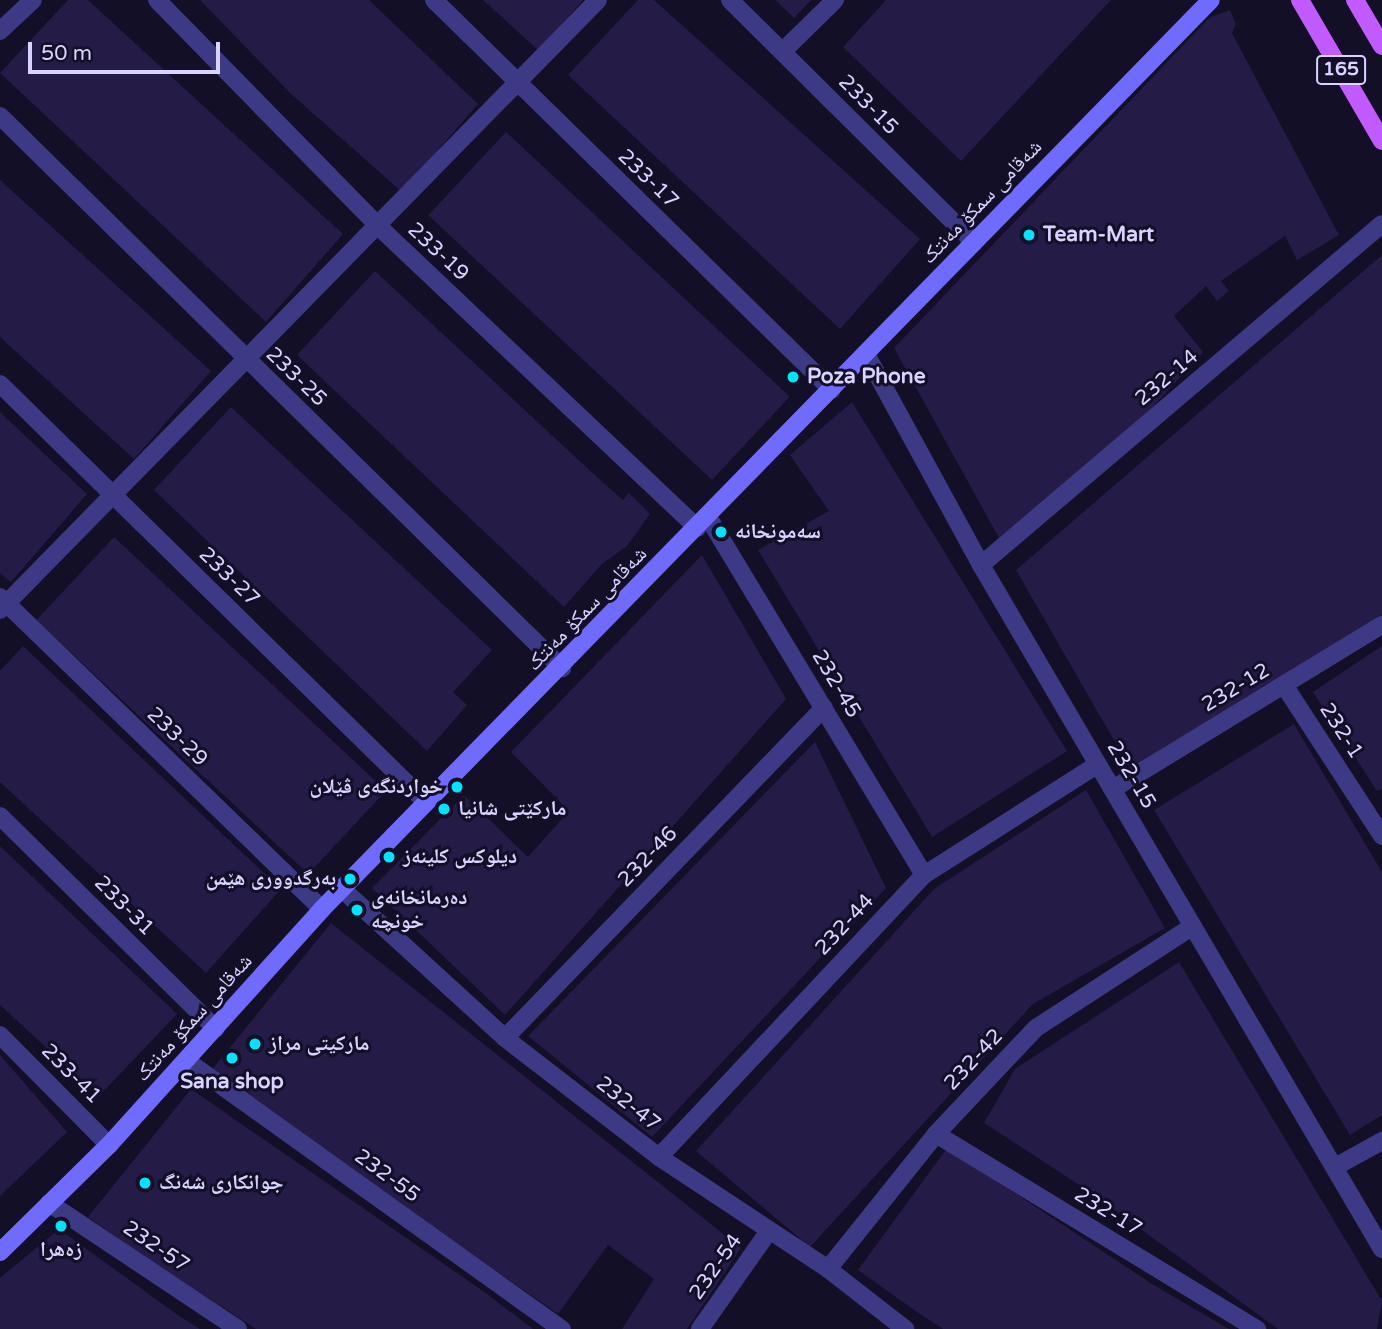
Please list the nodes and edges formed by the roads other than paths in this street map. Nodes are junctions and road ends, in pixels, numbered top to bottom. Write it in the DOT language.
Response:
graph roads {
  1 [pos="33,0"];
  2 [pos="157,0"];
  3 [pos="434,0"];
  4 [pos="598,0"];
  5 [pos="730,0"];
  6 [pos="835,0"];
  7 [pos="1210,0"];
  8 [pos="1300,0"];
  9 [pos="1355,0"];
  10 [pos="0,31"];
  11 [pos="1382,46"];
  12 [pos="783,51"];
  13 [pos="517,83"];
  14 [pos="0,116"];
  15 [pos="1382,141"];
  16 [pos="1382,224"];
  17 [pos="377,225"];
  18 [pos="974,242"];
  19 [pos="866,354"];
  20 [pos="245,359"];
  21 [pos="0,383"];
  22 [pos="832,390"];
  23 [pos="110,493"];
  24 [pos="702,522"];
  25 [pos="981,565"];
  26 [pos="2,603"];
  27 [pos="1382,625"];
  28 [pos="562,668"];
  29 [pos="1284,685"];
  30 [pos="824,708"];
  31 [pos="1098,764"];
  32 [pos="1113,789"];
  33 [pos="426,802"];
  34 [pos="1375,810"];
  35 [pos="0,816"];
  36 [pos="1382,836"];
  37 [pos="924,875"];
  38 [pos="342,889"];
  39 [pos="321,909"];
  40 [pos="1194,926"];
  41 [pos="216,1029"];
  42 [pos="0,1035"];
  43 [pos="505,1038"];
  44 [pos="187,1061"];
  45 [pos="936,1134"];
  46 [pos="1382,1141"];
  47 [pos="109,1145"];
  48 [pos="659,1157"];
  49 [pos="1335,1167"];
  50 [pos="49,1203"];
  51 [pos="769,1231"];
  52 [pos="1382,1249"];
  53 [pos="0,1252"];
  54 [pos="828,1269"];
  55 [pos="901,1328"];
  56 [pos="238,1329"];
  57 [pos="562,1329"];
  58 [pos="700,1329"];
  59 [pos="1257,1329"];
  1 -- 10 [label="street"];
  2 -- 17 [label="street, 233-19"];
  3 -- 13 [label="street, 233-17"];
  4 -- 13 [label="street"];
  5 -- 12 [label="street, 233-15"];
  6 -- 12 [label="street"];
  7 -- 18 [label="main road, شەقامی سمکۆ مەنتک"];
  8 -- 15 [label="main road, 165"];
  9 -- 11 [label="main road, 165"];
  12 -- 18 [label="street, 233-15"];
  13 -- 17 [label="street"];
  13 -- 22 [label="street, 233-17"];
  14 -- 20 [label="street, 233-25"];
  16 -- 25 [label="street, 232-14"];
  17 -- 20 [label="street"];
  17 -- 24 [label="street, 233-19"];
  18 -- 19 [label="main road, شەقامی سمکۆ مەنتک"];
  19 -- 22 [label="main road, شەقامی سمکۆ مەنتک"];
  19 -- 25 [label="street, 232-15"];
  20 -- 23 [label="street"];
  20 -- 28 [label="street, 233-25"];
  21 -- 23 [label="street, 233-27"];
  22 -- 24 [label="main road, شەقامی سمکۆ مەنتک"];
  23 -- 26 [label="street"];
  23 -- 33 [label="street, 233-27"];
  24 -- 28 [label="main road, شەقامی سمکۆ مەنتک"];
  24 -- 30 [label="street, 232-45"];
  25 -- 31 [label="street, 232-15"];
  26 -- 39 [label="street, 233-29"];
  27 -- 29 [label="street, 232-12"];
  28 -- 33 [label="main road, شەقامی سمکۆ مەنتک"];
  29 -- 32 [label="street, 232-12"];
  29 -- 34 [label="street, 232-1"];
  30 -- 37 [label="street, 232-45"];
  30 -- 43 [label="street, 232-46"];
  31 -- 32 [label="street, 232-15"];
  31 -- 37 [label="street, 232-44"];
  32 -- 40 [label="street, 232-15"];
  33 -- 38 [label="main road, شەقامی سمکۆ مەنتک"];
  34 -- 36 [label="street, 232-1"];
  35 -- 41 [label="street, 233-31"];
  37 -- 48 [label="street, 232-44"];
  38 -- 39 [label="main road, شەقامی سمکۆ مەنتک"];
  38 -- 43 [label="street, 232-47"];
  39 -- 41 [label="main road, شەقامی سمکۆ مەنتک"];
  40 -- 45 [label="street, 232-42"];
  40 -- 49 [label="street, 232-15"];
  41 -- 44 [label="main road, شەقامی سمکۆ مەنتک"];
  42 -- 47 [label="street, 233-41"];
  43 -- 48 [label="street, 232-47"];
  44 -- 47 [label="main road, شەقامی سمکۆ مەنتک"];
  44 -- 57 [label="street, 232-55"];
  45 -- 54 [label="street, 232-42"];
  45 -- 59 [label="street, 232-17"];
  46 -- 49 [label="street"];
  47 -- 50 [label="main road, شەقامی سمکۆ مەنتک"];
  48 -- 51 [label="street, 232-47"];
  49 -- 52 [label="street, 232-15"];
  50 -- 53 [label="main road, شەقامی سمکۆ مەنتک"];
  50 -- 56 [label="street, 232-57"];
  51 -- 54 [label="street, 232-47"];
  51 -- 58 [label="street, 232-54"];
  54 -- 55 [label="street, 232-47"];
}
